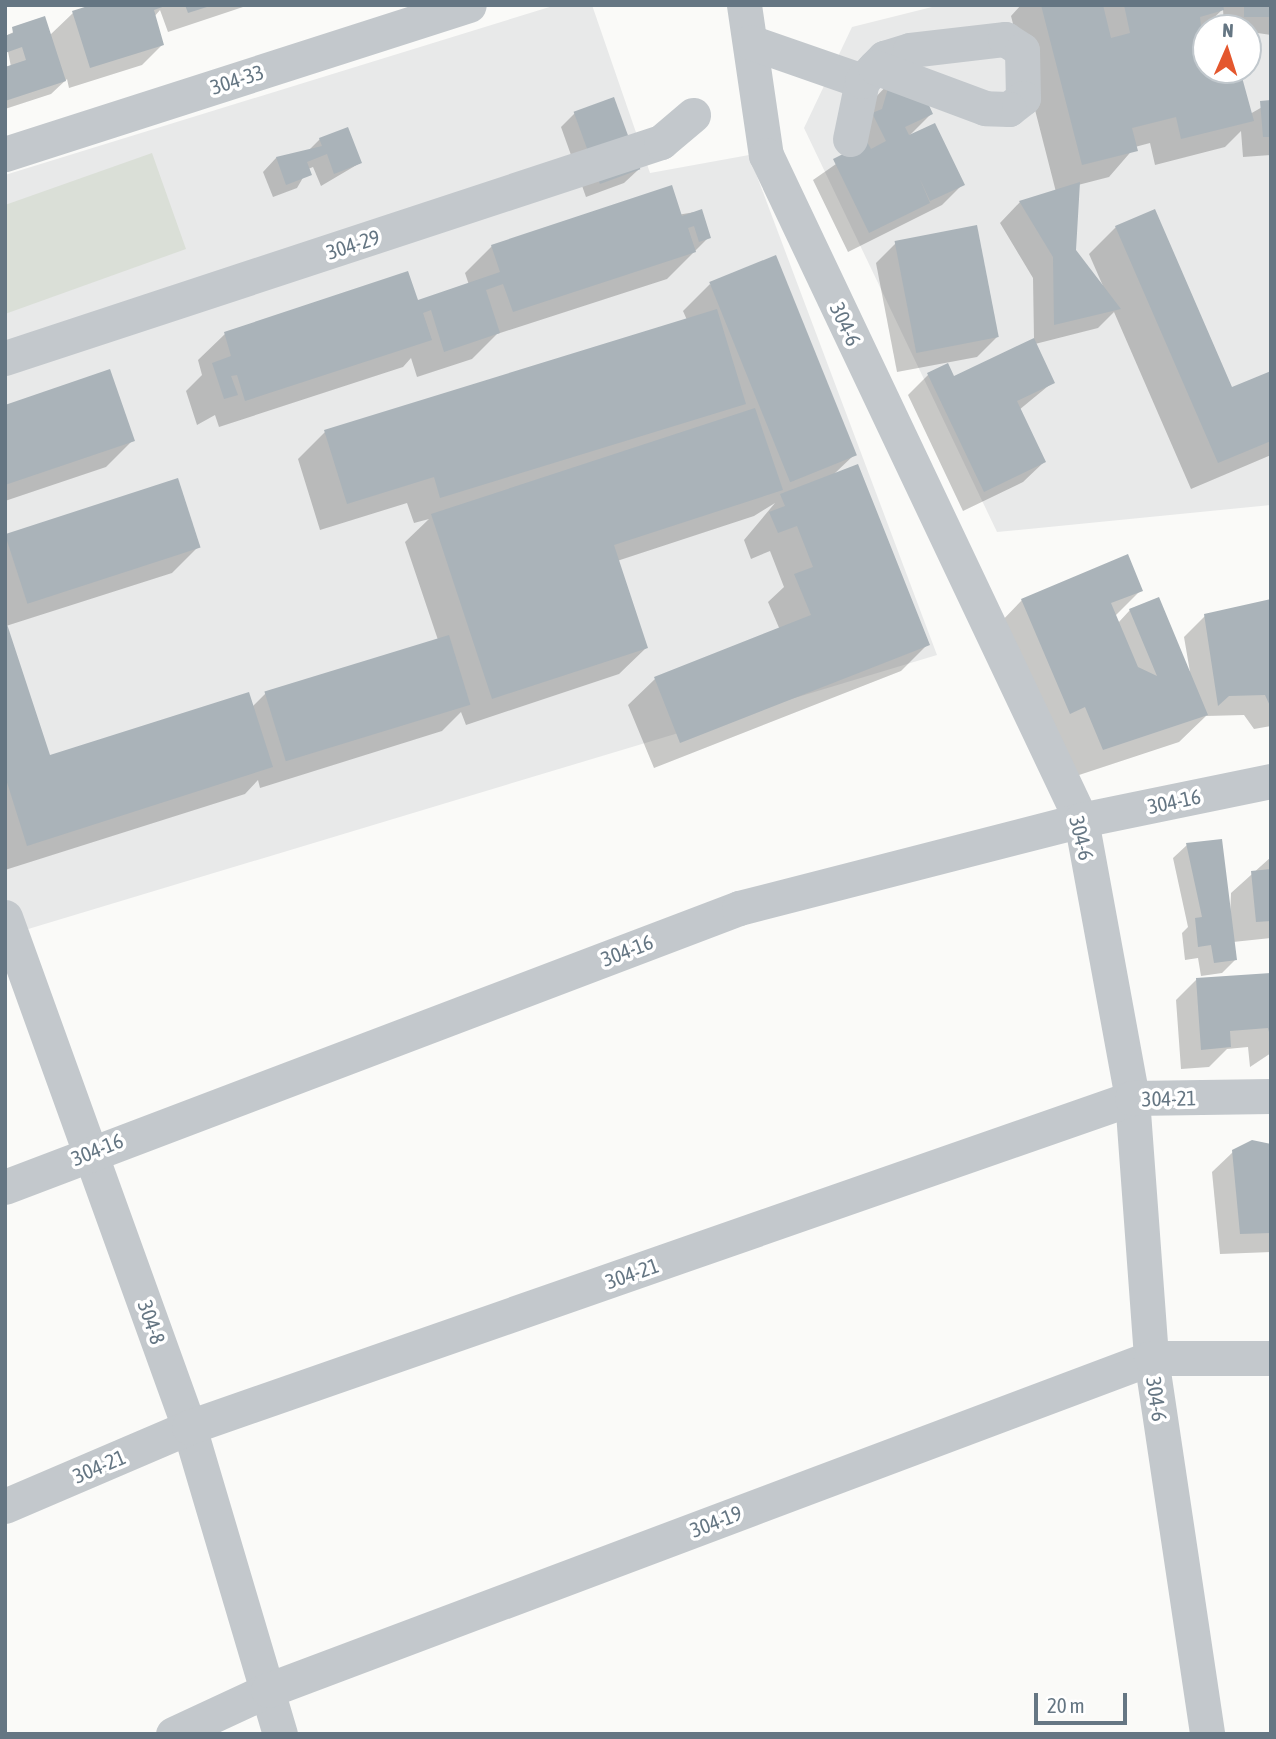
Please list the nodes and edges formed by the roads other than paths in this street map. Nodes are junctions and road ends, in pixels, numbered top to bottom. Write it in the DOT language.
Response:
graph roads {
  1 [pos="469,5"];
  2 [pos="744,5"];
  3 [pos="750,42"];
  4 [pos="693,115"];
  5 [pos="850,139"];
  6 [pos="5,153"];
  7 [pos="5,358"];
  8 [pos="1271,781"];
  9 [pos="1081,820"];
  10 [pos="5,917"];
  11 [pos="1271,1096"];
  12 [pos="1132,1098"];
  13 [pos="92,1150"];
  14 [pos="5,1187"];
  15 [pos="1151,1358"];
  16 [pos="1271,1358"];
  17 [pos="189,1427"];
  18 [pos="5,1506"];
  19 [pos="268,1690"];
  20 [pos="173,1734"];
  21 [pos="280,1734"];
  22 [pos="1207,1734"];
  1 -- 6 [label="street, 304-33"];
  2 -- 3 [label="street, 304-6"];
  3 -- 5 [label="street"];
  3 -- 9 [label="street, 304-6"];
  4 -- 7 [label="street, 304-29"];
  8 -- 9 [label="street, 304-16"];
  9 -- 12 [label="street, 304-6"];
  9 -- 13 [label="street, 304-16"];
  10 -- 13 [label="street, 304-8"];
  11 -- 12 [label="street, 304-21"];
  12 -- 15 [label="street, 304-6"];
  12 -- 17 [label="street, 304-21"];
  13 -- 14 [label="street, 304-16"];
  13 -- 17 [label="street, 304-8"];
  15 -- 16 [label="street, 304-19"];
  15 -- 19 [label="street, 304-19"];
  15 -- 22 [label="street, 304-6"];
  17 -- 18 [label="street, 304-21"];
  17 -- 19 [label="street, 304-8"];
  19 -- 20 [label="street, 304-19"];
  19 -- 21 [label="street, 304-8"];
}
